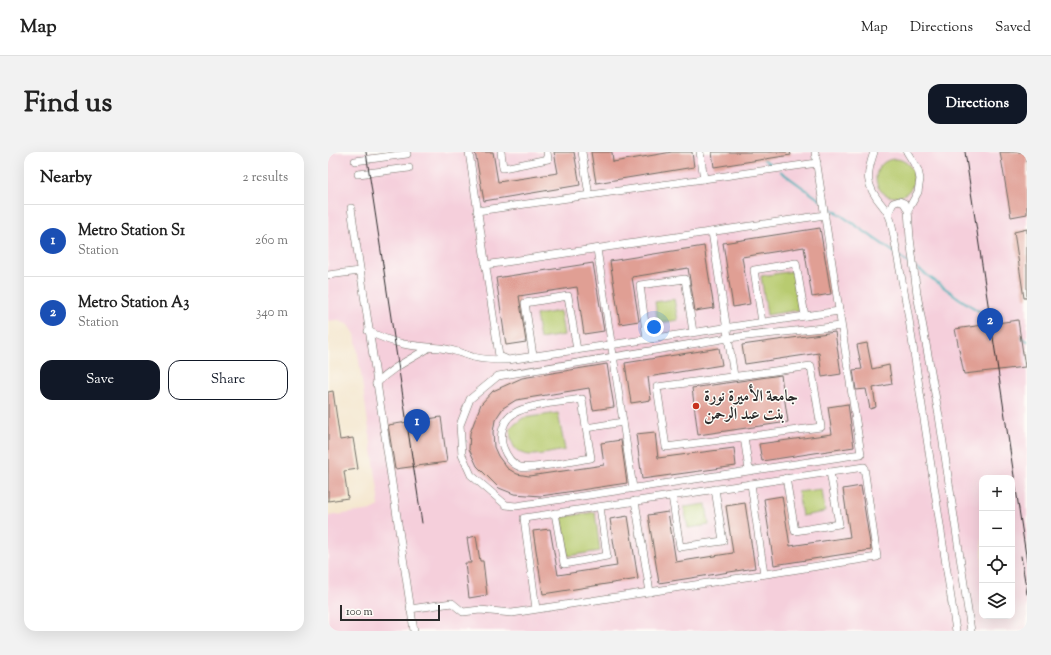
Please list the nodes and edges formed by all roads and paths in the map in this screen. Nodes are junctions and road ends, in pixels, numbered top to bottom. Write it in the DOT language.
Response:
graph roads {
  1 [pos="469,152"];
  2 [pos="501,152"];
  3 [pos="547,152"];
  4 [pos="582,152"];
  5 [pos="700,152"];
  6 [pos="815,152"];
  7 [pos="874,152"];
  8 [pos="907,152"];
  9 [pos="407,154"];
  10 [pos="355,161"];
  11 [pos="817,163"];
  12 [pos="409,168"];
  13 [pos="358,174"];
  14 [pos="704,179"];
  15 [pos="589,195"];
  16 [pos="351,208"];
  17 [pos="908,210"];
  18 [pos="477,211"];
  19 [pos="889,212"];
  20 [pos="824,215"];
  21 [pos="712,232"];
  22 [pos="597,249"];
  23 [pos="485,265"];
  24 [pos="360,271"];
  25 [pos="328,275"];
  26 [pos="839,311"];
  27 [pos="805,316"];
  28 [pos="762,322"];
  29 [pos="842,326"];
  30 [pos="726,327"];
  31 [pos="368,331"];
  32 [pos="693,332"];
  33 [pos="728,338"];
  34 [pos="647,339"];
  35 [pos="611,344"];
  36 [pos="427,349"];
  37 [pos="577,350"];
  38 [pos="533,356"];
  39 [pos="613,358"];
  40 [pos="508,360"];
  41 [pos="734,376"];
  42 [pos="376,384"];
  43 [pos="623,422"];
  44 [pos="586,428"];
  45 [pos="744,437"];
  46 [pos="749,470"];
  47 [pos="830,472"];
  48 [pos="786,478"];
  49 [pos="751,484"];
  50 [pos="633,488"];
  51 [pos="716,489"];
  52 [pos="672,496"];
  53 [pos="635,501"];
  54 [pos="600,506"];
  55 [pos="556,513"];
  56 [pos="764,574"];
  57 [pos="650,592"];
  58 [pos="410,609"];
  59 [pos="536,609"];
  60 [pos="414,631"];
  61 [pos="956,631"];
  62 [pos="971,631"];
  1 -- 18 [label="street"];
  2 -- 3 [label="street"];
  4 -- 15 [label="street"];
  5 -- 14 [label="street"];
  6 -- 11 [label="street"];
  7 -- 19 [label="street"];
  8 -- 17 [label="street"];
  9 -- 10 [label="street"];
  11 -- 14 [label="street"];
  11 -- 20 [label="street"];
  12 -- 13 [label="street"];
  14 -- 15 [label="street"];
  15 -- 18 [label="street"];
  16 -- 24 [label="street"];
  17 -- 19 [label="street"];
  17 -- 62 [label="street"];
  18 -- 23 [label="street"];
  19 -- 61 [label="street"];
  20 -- 21 [label="street"];
  20 -- 26 [label="street"];
  21 -- 22 [label="street"];
  21 -- 30 [label="street"];
  22 -- 23 [label="street"];
  22 -- 35 [label="street"];
  23 -- 40 [label="street"];
  24 -- 25 [label="street"];
  24 -- 31 [label="street"];
  26 -- 27 [label="street"];
  26 -- 29 [label="street"];
  27 -- 28 [label="street"];
  27 -- 28 [label="street"];
  28 -- 30 [label="street"];
  29 -- 33 [label="street"];
  29 -- 46 [label="street"];
  30 -- 32 [label="street"];
  30 -- 33 [label="street"];
  31 -- 36 [label="street"];
  31 -- 42 [label="street"];
  32 -- 34 [label="street"];
  32 -- 34 [label="street"];
  33 -- 39 [label="street"];
  33 -- 41 [label="street"];
  34 -- 35 [label="street"];
  35 -- 37 [label="street"];
  35 -- 39 [label="street"];
  36 -- 40 [label="street"];
  36 -- 42 [label="street"];
  37 -- 38 [label="street"];
  37 -- 38 [label="street"];
  38 -- 40 [label="street"];
  39 -- 43 [label="street"];
  39 -- 50 [label="street"];
  41 -- 45 [label="street"];
  41 -- 45 [label="street"];
  42 -- 58 [label="street"];
  43 -- 44 [label="street"];
  43 -- 50 [label="street"];
  44 -- 44 [label="street"];
  45 -- 46 [label="street"];
  46 -- 50 [label="street"];
  47 -- 48 [label="street"];
  47 -- 48 [label="street"];
  47 -- 56 [label="street"];
  48 -- 49 [label="street"];
  49 -- 51 [label="street"];
  49 -- 56 [label="street"];
  51 -- 52 [label="street"];
  51 -- 52 [label="street"];
  52 -- 53 [label="street"];
  53 -- 54 [label="street"];
  53 -- 57 [label="street"];
  54 -- 55 [label="street"];
  54 -- 55 [label="street"];
  55 -- 59 [label="street"];
  56 -- 57 [label="street"];
  57 -- 59 [label="street"];
  58 -- 59 [label="street"];
  58 -- 60 [label="street"];
}
